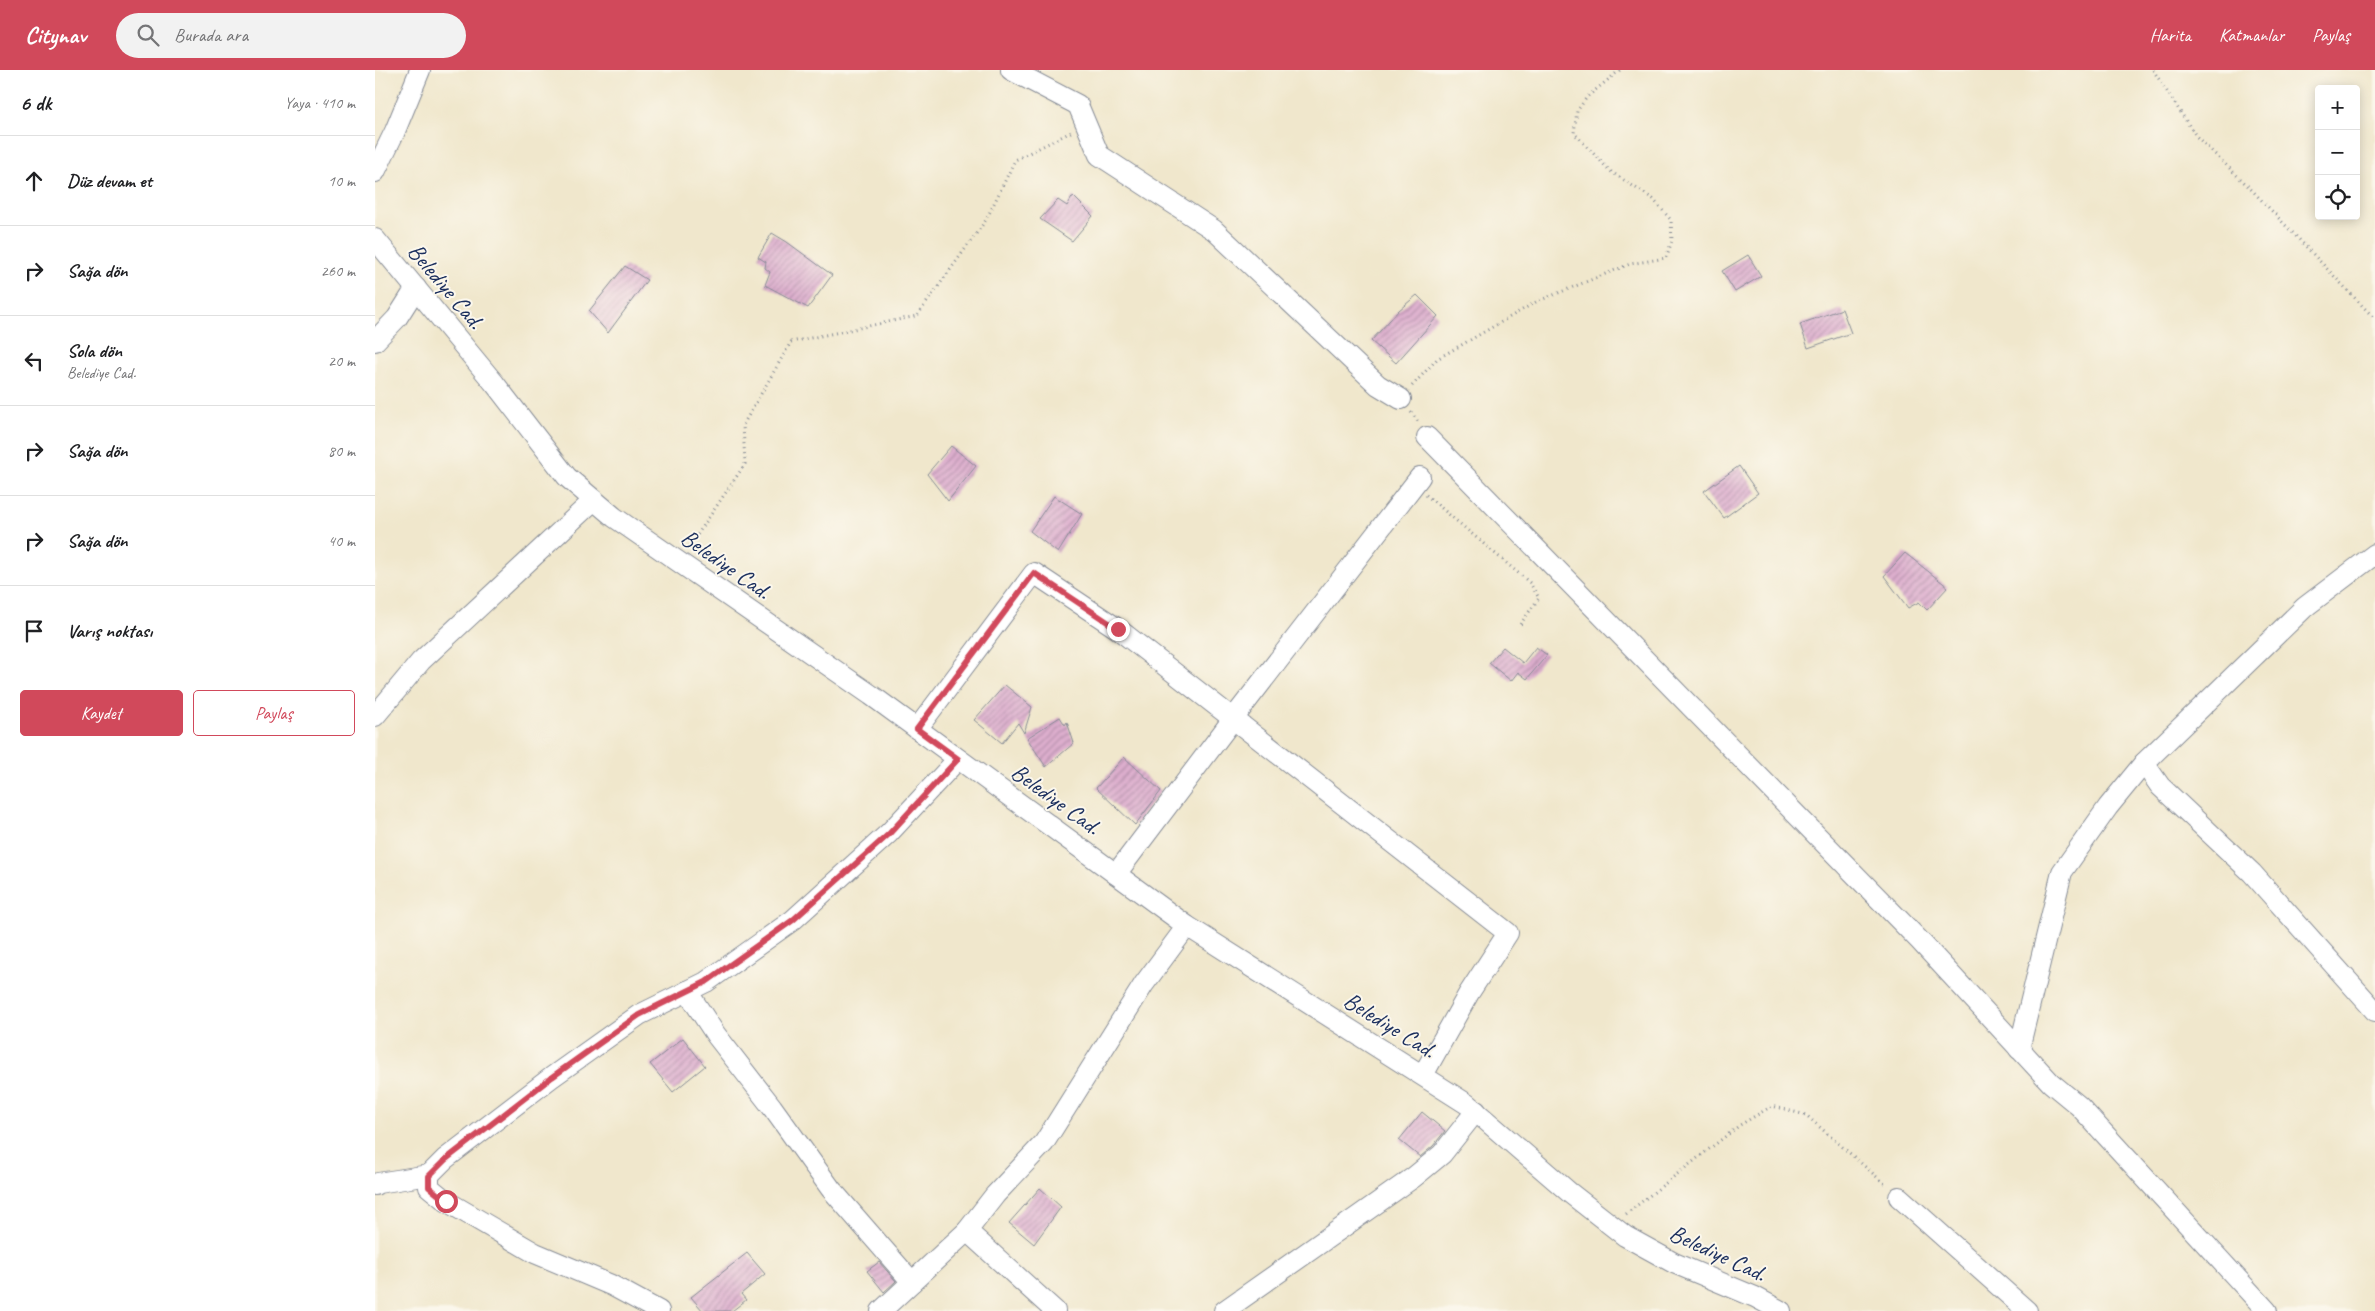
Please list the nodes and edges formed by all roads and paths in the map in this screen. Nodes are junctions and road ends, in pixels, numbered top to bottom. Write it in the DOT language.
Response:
graph roads {
  1 [pos="420,70"];
  2 [pos="1011,70"];
  3 [pos="1620,70"];
  4 [pos="2153,70"];
  5 [pos="1087,125"];
  6 [pos="375,172"];
  7 [pos="375,239"];
  8 [pos="416,288"];
  9 [pos="2375,319"];
  10 [pos="375,341"];
  11 [pos="1401,399"];
  12 [pos="1427,437"];
  13 [pos="1417,481"];
  14 [pos="594,500"];
  15 [pos="2375,554"];
  16 [pos="678,562"];
  17 [pos="1519,626"];
  18 [pos="375,716"];
  19 [pos="1233,719"];
  20 [pos="917,729"];
  21 [pos="958,759"];
  22 [pos="2144,763"];
  23 [pos="1116,874"];
  24 [pos="1187,926"];
  25 [pos="687,991"];
  26 [pos="2375,1011"];
  27 [pos="2019,1049"];
  28 [pos="1423,1075"];
  29 [pos="1476,1112"];
  30 [pos="429,1176"];
  31 [pos="375,1185"];
  32 [pos="1899,1197"];
  33 [pos="1611,1225"];
  34 [pos="967,1231"];
  35 [pos="912,1282"];
  36 [pos="659,1311"];
  37 [pos="881,1311"];
  38 [pos="1055,1311"];
  39 [pos="1224,1311"];
  40 [pos="1779,1311"];
  41 [pos="2027,1311"];
  42 [pos="2267,1311"];
  1 -- 6 [label="street"];
  2 -- 5 [label="street"];
  3 -- 11 [label="path"];
  4 -- 9 [label="path"];
  5 -- 11 [label="street"];
  5 -- 16 [label="path"];
  7 -- 8 [label="street, Belediye Cad."];
  8 -- 10 [label="street"];
  8 -- 14 [label="street, Belediye Cad."];
  11 -- 12 [label="path"];
  12 -- 27 [label="street"];
  13 -- 17 [label="path"];
  13 -- 19 [label="street"];
  14 -- 16 [label="street, Belediye Cad."];
  14 -- 18 [label="street"];
  15 -- 22 [label="street"];
  16 -- 20 [label="street, Belediye Cad."];
  19 -- 20 [label="street"];
  19 -- 23 [label="street"];
  19 -- 28 [label="street"];
  20 -- 21 [label="street, Belediye Cad."];
  21 -- 23 [label="street, Belediye Cad."];
  21 -- 25 [label="street"];
  22 -- 26 [label="street"];
  22 -- 27 [label="street"];
  23 -- 24 [label="street, Belediye Cad."];
  24 -- 28 [label="street, Belediye Cad."];
  24 -- 34 [label="street"];
  25 -- 30 [label="street"];
  25 -- 35 [label="street"];
  27 -- 42 [label="street"];
  28 -- 29 [label="street, Belediye Cad."];
  29 -- 33 [label="street, Belediye Cad."];
  29 -- 39 [label="street"];
  30 -- 31 [label="street"];
  30 -- 36 [label="street"];
  32 -- 33 [label="path"];
  32 -- 41 [label="street"];
  33 -- 40 [label="street, Belediye Cad."];
  34 -- 35 [label="street"];
  34 -- 38 [label="street"];
  35 -- 37 [label="street"];
}
